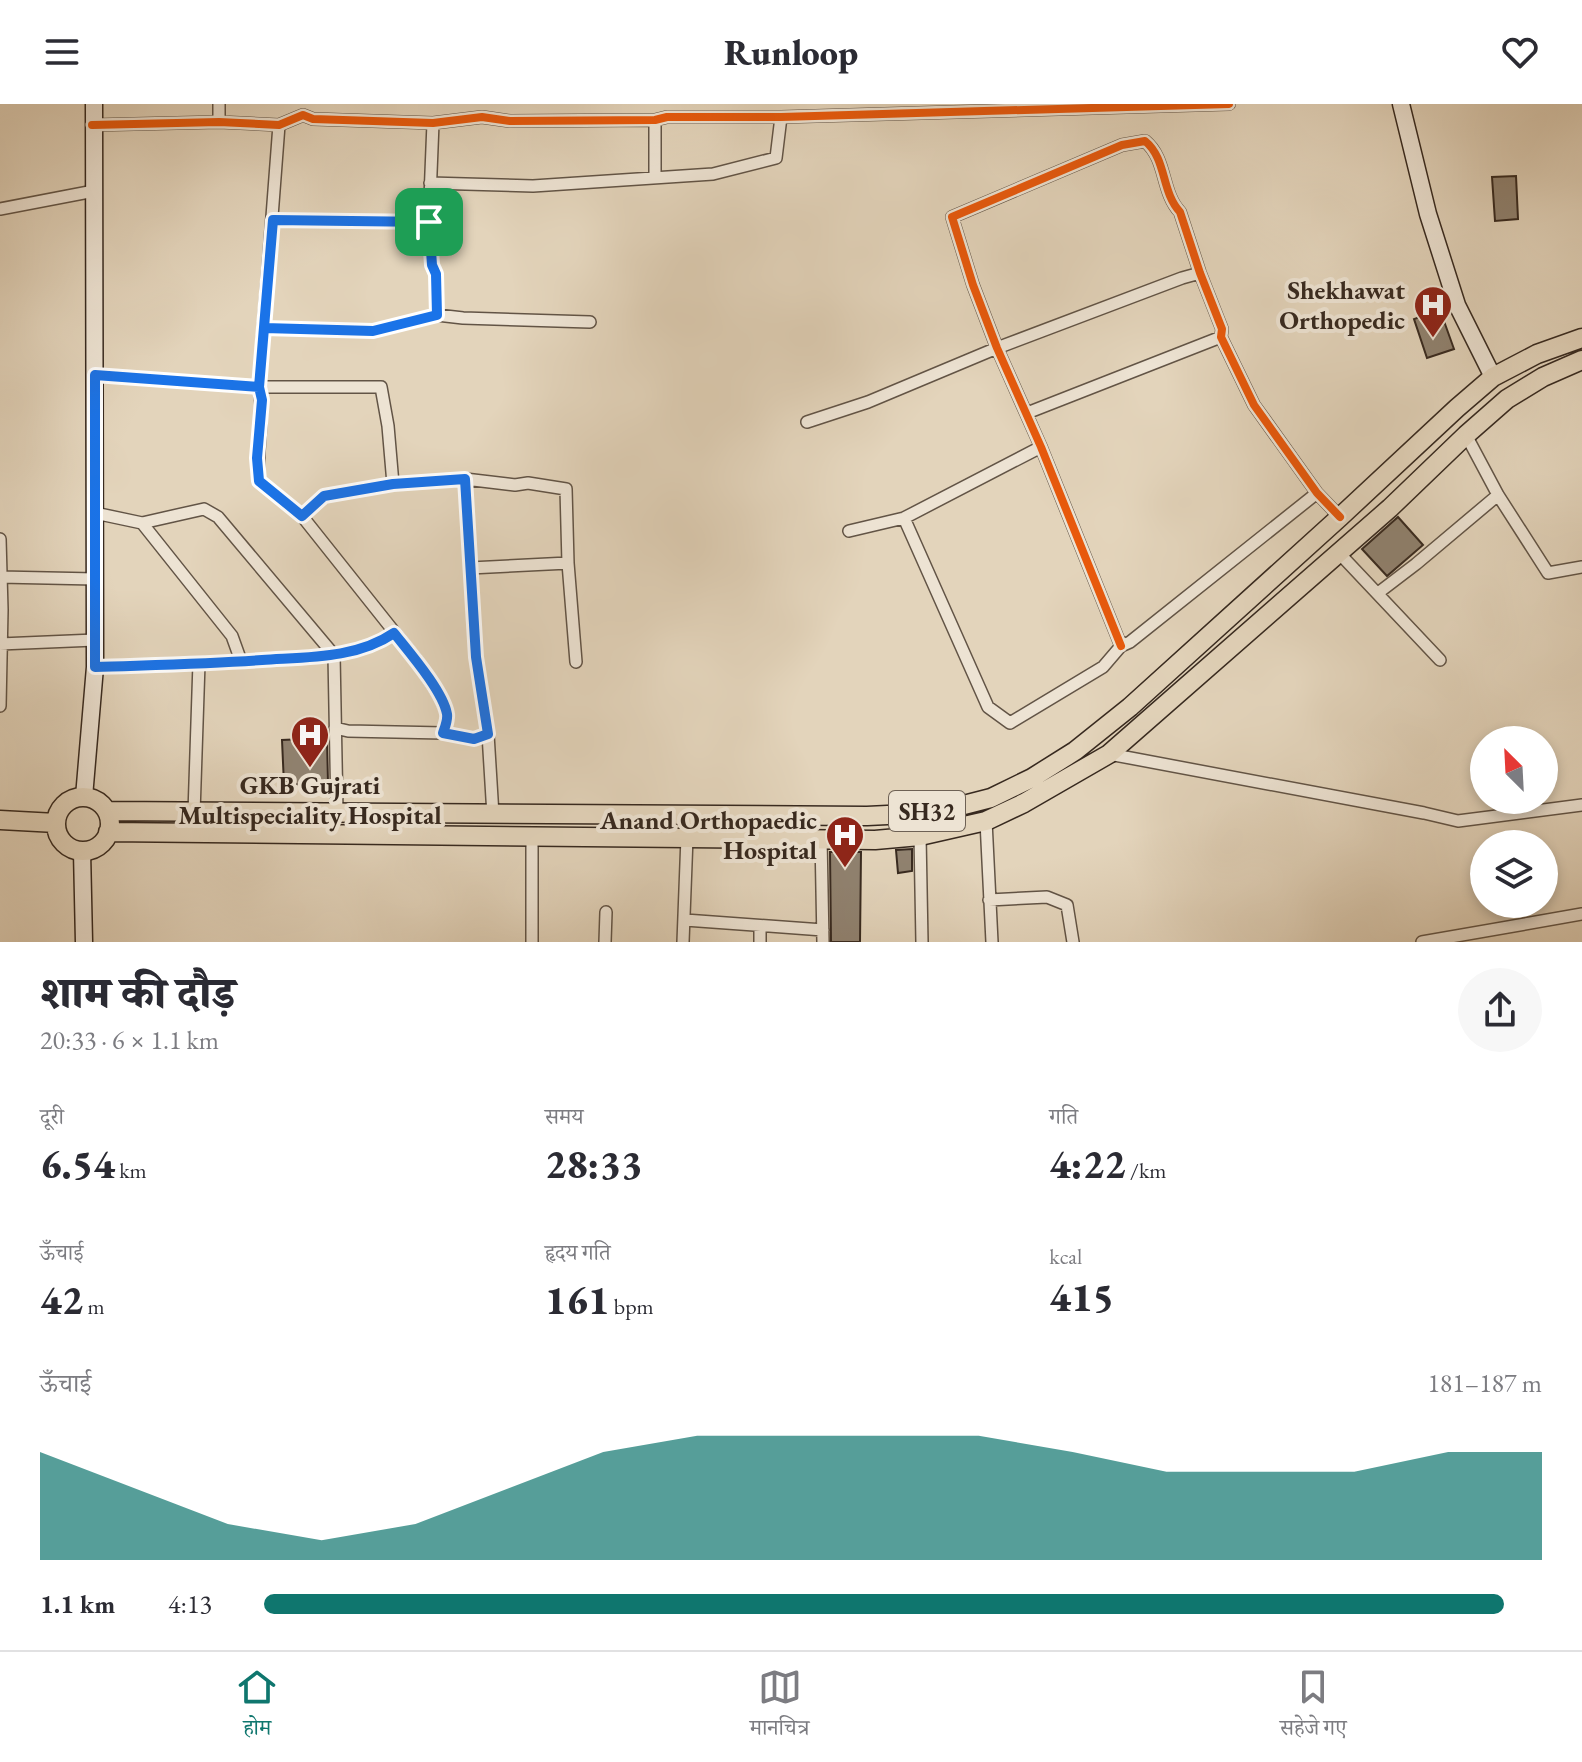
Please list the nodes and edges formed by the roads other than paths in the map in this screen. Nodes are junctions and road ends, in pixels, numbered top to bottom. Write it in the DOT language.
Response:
graph roads {
  1 [pos="94,104"];
  2 [pos="219,104"];
  3 [pos="482,104"];
  4 [pos="1229,104"];
  5 [pos="1401,104"];
  6 [pos="933,108"];
  7 [pos="873,109"];
  8 [pos="303,110"];
  9 [pos="482,117"];
  10 [pos="781,117"];
  11 [pos="655,120"];
  12 [pos="219,122"];
  13 [pos="433,123"];
  14 [pos="93,125"];
  15 [pos="279,125"];
  16 [pos="655,177"];
  17 [pos="430,183"];
  18 [pos="94,191"];
  19 [pos="0,209"];
  20 [pos="273,220"];
  21 [pos="429,222"];
  22 [pos="1200,273"];
  23 [pos="437,315"];
  24 [pos="590,322"];
  25 [pos="264,328"];
  26 [pos="1221,337"];
  27 [pos="1582,338"];
  28 [pos="997,348"];
  29 [pos="1582,360"];
  30 [pos="95,375"];
  31 [pos="1493,377"];
  32 [pos="259,387"];
  33 [pos="1027,413"];
  34 [pos="807,422"];
  35 [pos="1466,435"];
  36 [pos="1041,447"];
  37 [pos="465,479"];
  38 [pos="393,484"];
  39 [pos="1317,493"];
  40 [pos="1498,495"];
  41 [pos="95,513"];
  42 [pos="302,516"];
  43 [pos="1340,517"];
  44 [pos="904,518"];
  45 [pos="142,523"];
  46 [pos="849,531"];
  47 [pos="0,539"];
  48 [pos="1339,553"];
  49 [pos="568,563"];
  50 [pos="1582,567"];
  51 [pos="470,568"];
  52 [pos="1,577"];
  53 [pos="95,579"];
  54 [pos="1378,593"];
  55 [pos="394,633"];
  56 [pos="95,640"];
  57 [pos="1,644"];
  58 [pos="1121,646"];
  59 [pos="334,655"];
  60 [pos="1440,660"];
  61 [pos="241,661"];
  62 [pos="576,662"];
  63 [pos="199,663"];
  64 [pos="95,667"];
  65 [pos="0,706"];
  66 [pos="335,728"];
  67 [pos="443,733"];
  68 [pos="488,734"];
  69 [pos="1109,754"];
  70 [pos="84,797"];
  71 [pos="1582,805"];
  72 [pos="107,811"];
  73 [pos="337,812"];
  74 [pos="194,813"];
  75 [pos="493,815"];
  76 [pos="0,820"];
  77 [pos="986,821"];
  78 [pos="56,823"];
  79 [pos="108,832"];
  80 [pos="532,836"];
  81 [pos="920,836"];
  82 [pos="687,837"];
  83 [pos="821,838"];
  84 [pos="82,851"];
  85 [pos="989,900"];
  86 [pos="606,912"];
  87 [pos="1582,914"];
  88 [pos="685,920"];
  89 [pos="760,926"];
  90 [pos="823,936"];
  91 [pos="84,942"];
  92 [pos="532,942"];
  93 [pos="605,942"];
  94 [pos="683,942"];
  95 [pos="760,942"];
  96 [pos="922,942"];
  97 [pos="992,942"];
  98 [pos="1073,942"];
  99 [pos="1422,942"];
  1 -- 14 [label="main road"];
  2 -- 12 [label="street"];
  3 -- 9 [label="street"];
  4 -- 6 [label="street"];
  5 -- 31 [label="main road"];
  6 -- 7 [label="street"];
  7 -- 10 [label="street"];
  8 -- 13 [label="street"];
  8 -- 15 [label="street"];
  9 -- 11 [label="street"];
  9 -- 13 [label="street"];
  10 -- 11 [label="street"];
  10 -- 16 [label="street"];
  11 -- 16 [label="street"];
  12 -- 14 [label="street"];
  12 -- 15 [label="street"];
  13 -- 17 [label="street"];
  14 -- 18 [label="main road"];
  15 -- 20 [label="street"];
  16 -- 17 [label="street"];
  17 -- 21 [label="street"];
  18 -- 19 [label="street"];
  18 -- 30 [label="main road"];
  20 -- 21 [label="street"];
  20 -- 25 [label="street"];
  21 -- 23 [label="street"];
  22 -- 26 [label="street"];
  22 -- 28 [label="street"];
  22 -- 28 [label="street"];
  23 -- 24 [label="street"];
  23 -- 25 [label="street"];
  25 -- 32 [label="street"];
  26 -- 33 [label="street"];
  26 -- 39 [label="street"];
  27 -- 31 [label="main road, SH32"];
  28 -- 33 [label="street"];
  28 -- 34 [label="street"];
  29 -- 35 [label="main road, SH32"];
  30 -- 32 [label="street"];
  30 -- 41 [label="main road"];
  31 -- 43 [label="main road, SH32"];
  32 -- 38 [label="street"];
  32 -- 42 [label="street"];
  33 -- 36 [label="street"];
  35 -- 40 [label="street"];
  35 -- 48 [label="main road, SH32"];
  36 -- 44 [label="street"];
  36 -- 58 [label="street"];
  37 -- 38 [label="street"];
  37 -- 49 [label="street"];
  37 -- 51 [label="street"];
  38 -- 42 [label="street"];
  39 -- 43 [label="street"];
  39 -- 58 [label="street"];
  40 -- 50 [label="street"];
  40 -- 54 [label="street"];
  41 -- 45 [label="street"];
  41 -- 53 [label="main road"];
  42 -- 55 [label="street"];
  43 -- 75 [label="main road, SH32"];
  44 -- 46 [label="street"];
  44 -- 58 [label="street"];
  45 -- 59 [label="street"];
  45 -- 61 [label="street"];
  47 -- 52 [label="street"];
  48 -- 54 [label="street"];
  48 -- 69 [label="main road, SH32"];
  49 -- 51 [label="street"];
  49 -- 62 [label="street"];
  51 -- 68 [label="street"];
  52 -- 53 [label="street"];
  52 -- 57 [label="street"];
  53 -- 56 [label="main road"];
  54 -- 60 [label="street"];
  55 -- 59 [label="street"];
  55 -- 67 [label="street"];
  56 -- 57 [label="street"];
  56 -- 64 [label="main road"];
  57 -- 65 [label="street"];
  59 -- 61 [label="street"];
  59 -- 66 [label="street"];
  61 -- 63 [label="street"];
  63 -- 64 [label="street"];
  63 -- 74 [label="street"];
  64 -- 70 [label="main road"];
  66 -- 67 [label="street"];
  66 -- 73 [label="street"];
  67 -- 68 [label="street"];
  68 -- 75 [label="street"];
  69 -- 71 [label="street"];
  69 -- 77 [label="main road, SH32"];
  70 -- 72 [label="main road"];
  70 -- 78 [label="main road"];
  72 -- 74 [label="main road, SH32"];
  72 -- 79 [label="main road"];
  73 -- 74 [label="main road, SH32"];
  73 -- 75 [label="main road, SH32"];
  76 -- 78 [label="main road"];
  77 -- 81 [label="main road, SH32"];
  77 -- 85 [label="street"];
  78 -- 84 [label="main road"];
  79 -- 80 [label="main road, SH32"];
  79 -- 84 [label="main road"];
  80 -- 82 [label="main road, SH32"];
  80 -- 92 [label="street"];
  81 -- 83 [label="main road, SH32"];
  81 -- 96 [label="street"];
  82 -- 83 [label="main road, SH32"];
  82 -- 88 [label="street"];
  83 -- 90 [label="street"];
  84 -- 91 [label="main road"];
  85 -- 97 [label="street"];
  85 -- 98 [label="street"];
  86 -- 93 [label="street"];
  87 -- 99 [label="street"];
  88 -- 89 [label="street"];
  88 -- 94 [label="street"];
  89 -- 90 [label="street"];
  89 -- 95 [label="street"];
}
